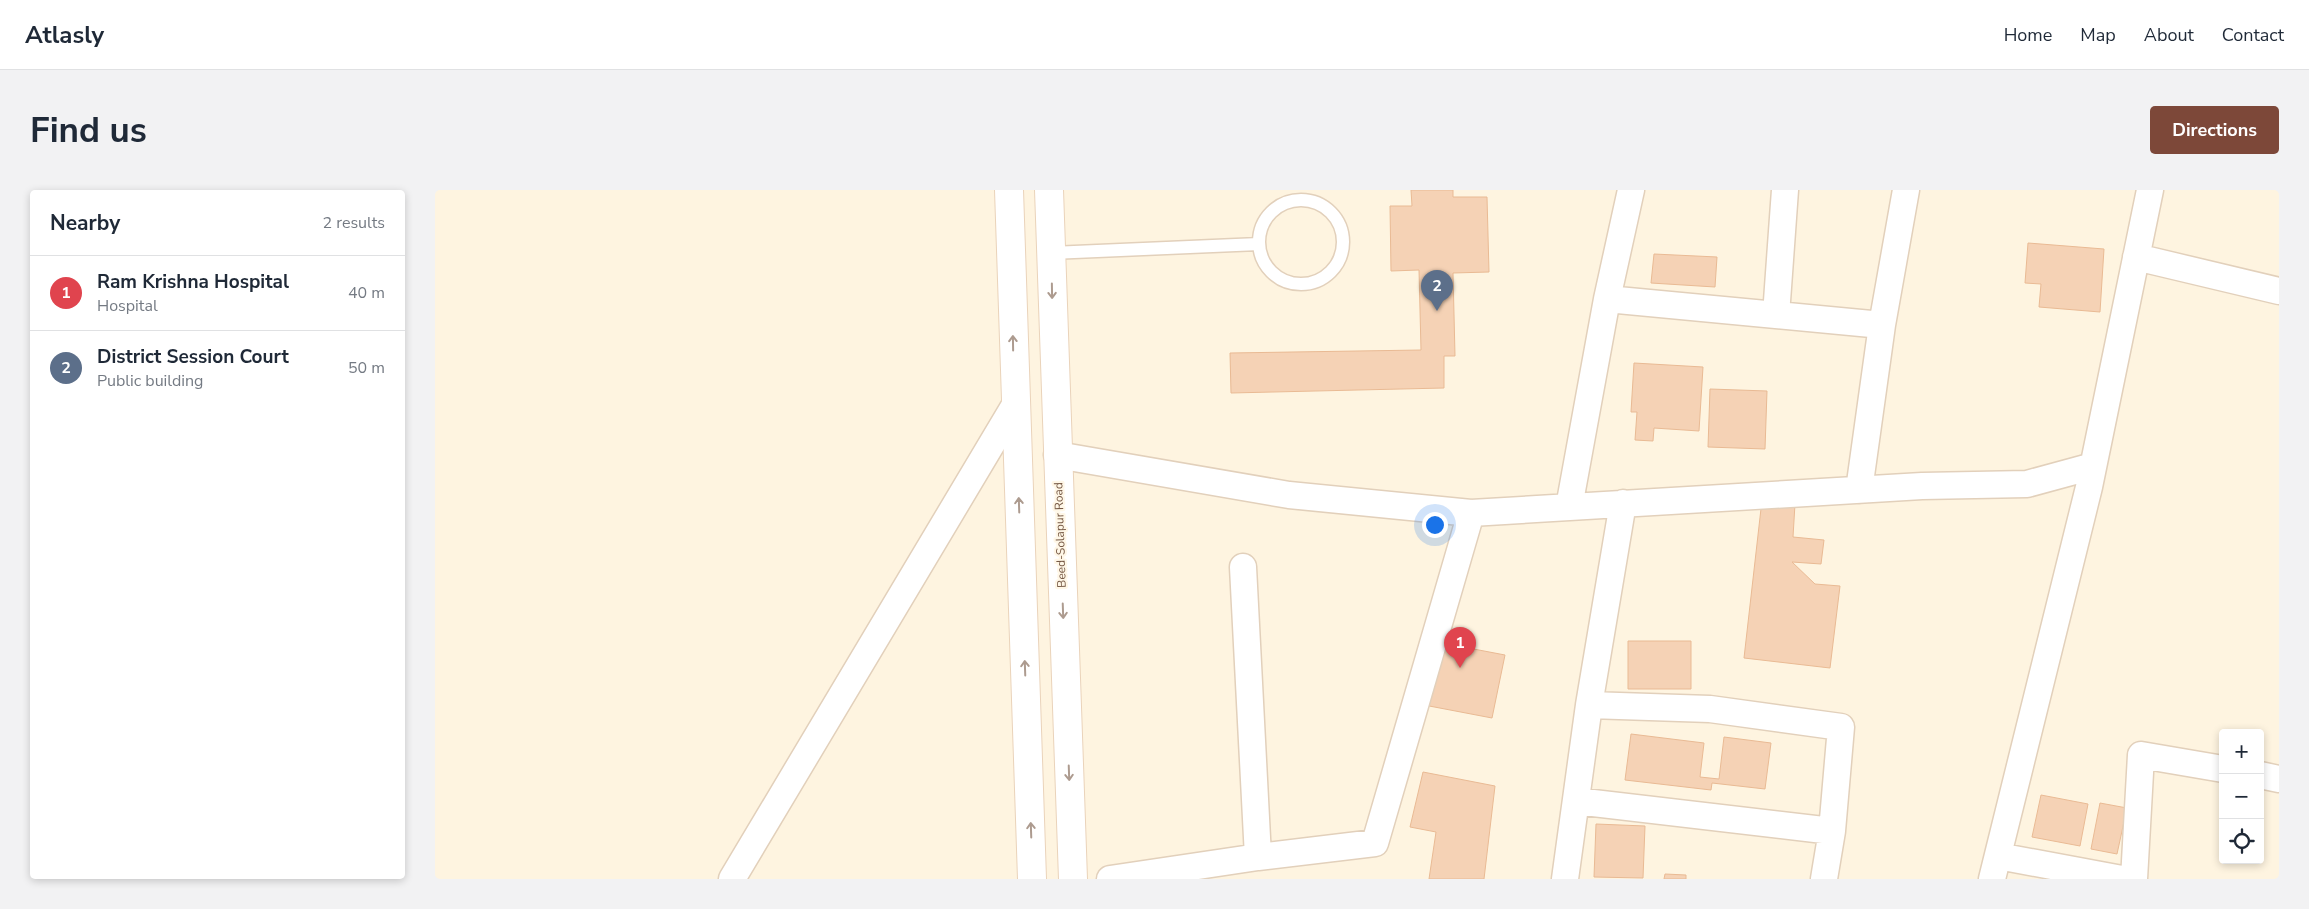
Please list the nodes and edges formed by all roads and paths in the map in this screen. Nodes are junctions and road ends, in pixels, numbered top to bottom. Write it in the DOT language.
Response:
graph roads {
  1 [pos="1009,190"];
  2 [pos="1049,190"];
  3 [pos="1631,190"];
  4 [pos="1785,190"];
  5 [pos="1906,190"];
  6 [pos="2150,190"];
  7 [pos="1259,244"];
  8 [pos="1051,253"];
  9 [pos="2135,257"];
  10 [pos="2279,291"];
  11 [pos="1607,299"];
  12 [pos="1776,315"];
  13 [pos="1882,325"];
  14 [pos="1015,405"];
  15 [pos="1057,455"];
  16 [pos="2093,466"];
  17 [pos="1859,490"];
  18 [pos="1623,503"];
  19 [pos="1569,507"];
  20 [pos="1471,513"];
  21 [pos="1243,567"];
  22 [pos="1589,705"];
  23 [pos="2219,768"];
  24 [pos="2264,777"];
  25 [pos="2279,779"];
  26 [pos="1576,801"];
  27 [pos="1833,831"];
  28 [pos="1258,857"];
  29 [pos="1995,867"];
  30 [pos="732,879"];
  31 [pos="1032,879"];
  32 [pos="1073,879"];
  33 [pos="1110,879"];
  34 [pos="1565,879"];
  35 [pos="1823,879"];
  36 [pos="2123,879"];
  37 [pos="2134,879"];
  14 -- 1 [label="main road, one-way"];
  2 -- 8 [label="main road, Beed-Solapur Road"];
  3 -- 11 [label="street"];
  4 -- 12 [label="street"];
  5 -- 13 [label="street"];
  6 -- 9 [label="street"];
  7 -- 7 [label="lane"];
  7 -- 8 [label="lane"];
  8 -- 15 [label="main road, Beed-Solapur Road, one-way"];
  9 -- 10 [label="street"];
  9 -- 16 [label="street"];
  11 -- 12 [label="street"];
  11 -- 19 [label="street"];
  12 -- 13 [label="street"];
  13 -- 17 [label="street"];
  14 -- 30 [label="street"];
  31 -- 14 [label="main road, one-way"];
  15 -- 20 [label="street"];
  15 -- 32 [label="main road, Beed-Solapur Road, one-way"];
  16 -- 17 [label="street"];
  16 -- 29 [label="street"];
  17 -- 18 [label="street"];
  18 -- 19 [label="street"];
  18 -- 22 [label="street"];
  19 -- 20 [label="street"];
  20 -- 28 [label="street"];
  21 -- 28 [label="street"];
  22 -- 26 [label="street"];
  22 -- 27 [label="street"];
  23 -- 37 [label="street"];
  24 -- 25 [label="street"];
  26 -- 27 [label="street"];
  26 -- 34 [label="street"];
  27 -- 35 [label="street"];
  28 -- 33 [label="street"];
  29 -- 36 [label="street"];
}
